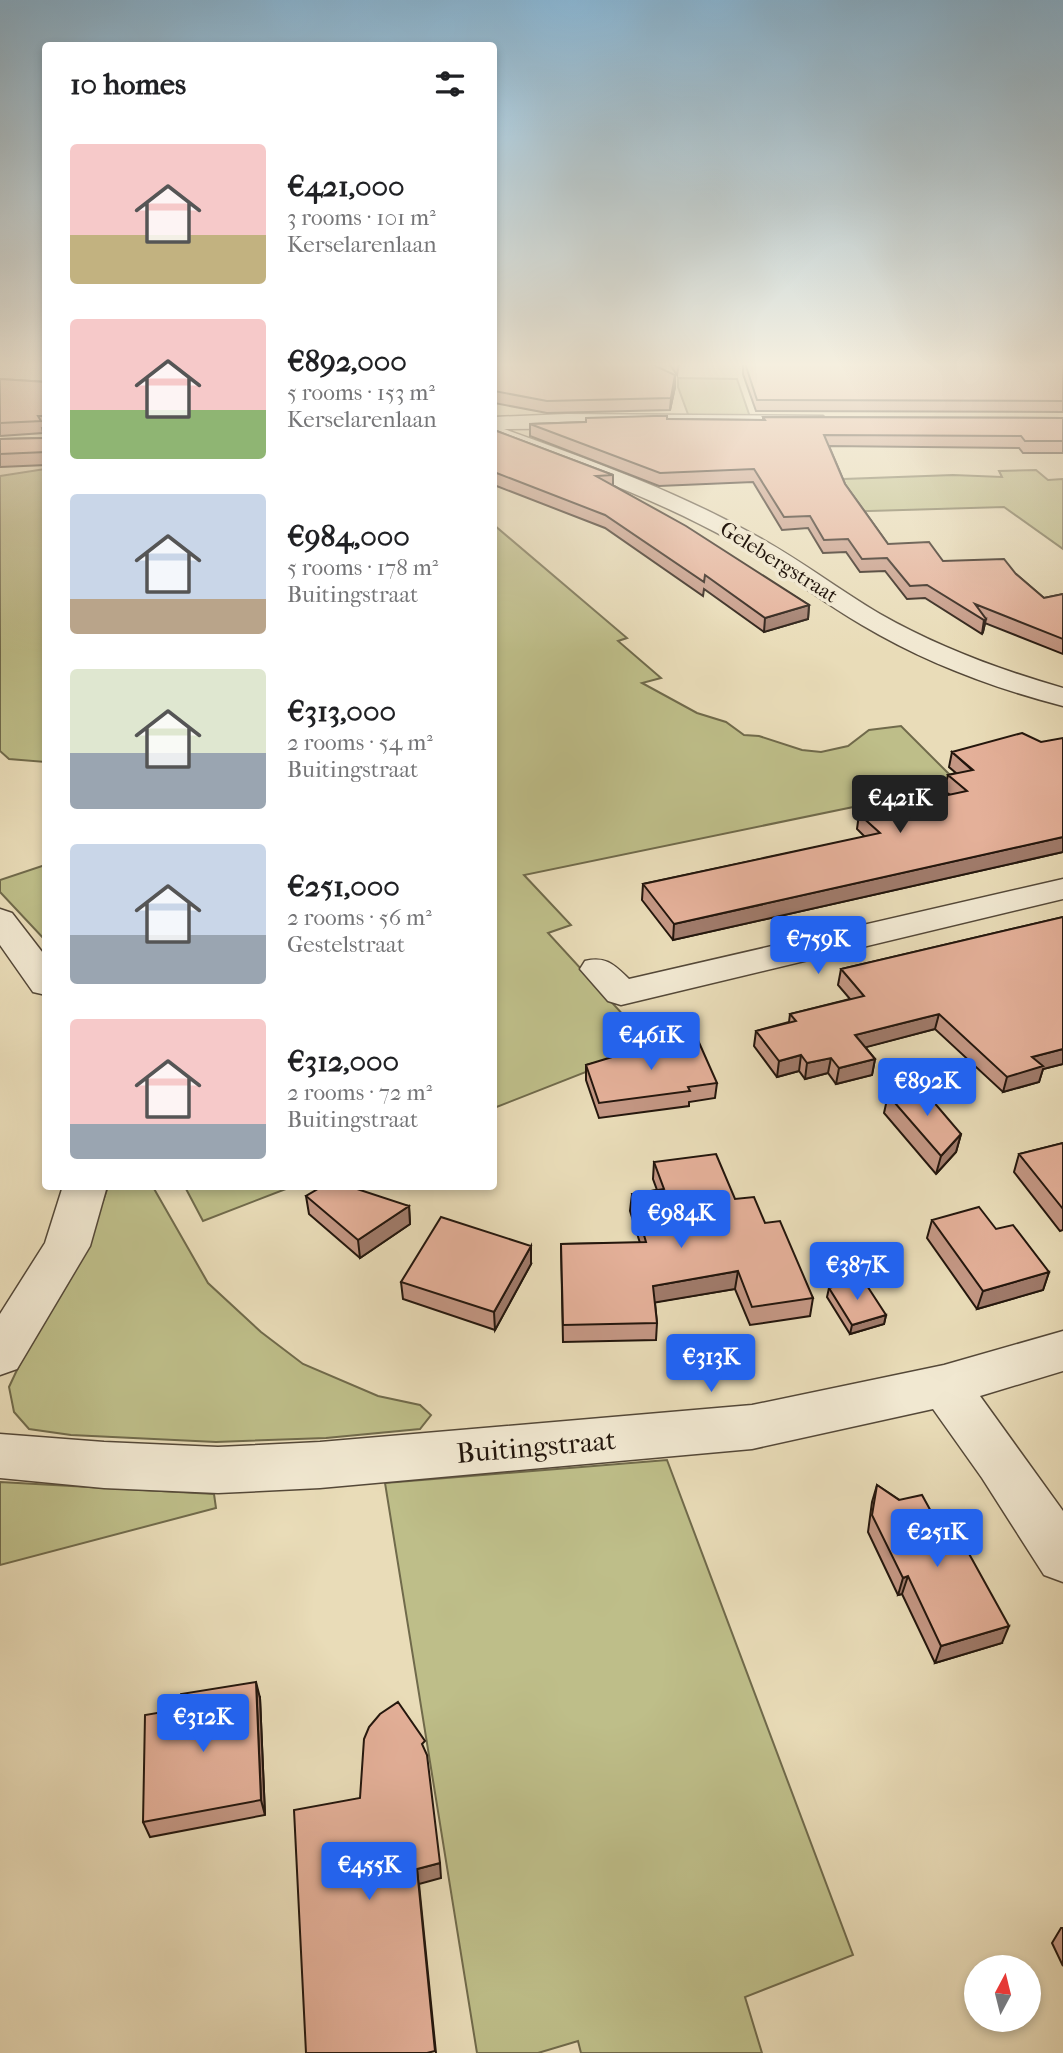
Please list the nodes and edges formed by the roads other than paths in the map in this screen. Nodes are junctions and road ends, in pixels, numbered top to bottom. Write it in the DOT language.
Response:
graph roads {
  1 [pos="566,459"];
  2 [pos="1063,697"];
  3 [pos="1063,889"];
  4 [pos="0,920"];
  5 [pos="598,969"];
  6 [pos="42,978"];
  7 [pos="84,1190"];
  8 [pos="1063,1351"];
  9 [pos="0,1355"];
  10 [pos="944,1386"];
  11 [pos="0,1456"];
  12 [pos="1063,1557"];
  1 -- 2 [label="street, Gelebergstraat"];
  3 -- 5 [label="street"];
  4 -- 6 [label="street"];
  7 -- 9 [label="street"];
  8 -- 10 [label="street, Buitingstraat"];
  10 -- 11 [label="street, Buitingstraat"];
  10 -- 12 [label="street"];
}
